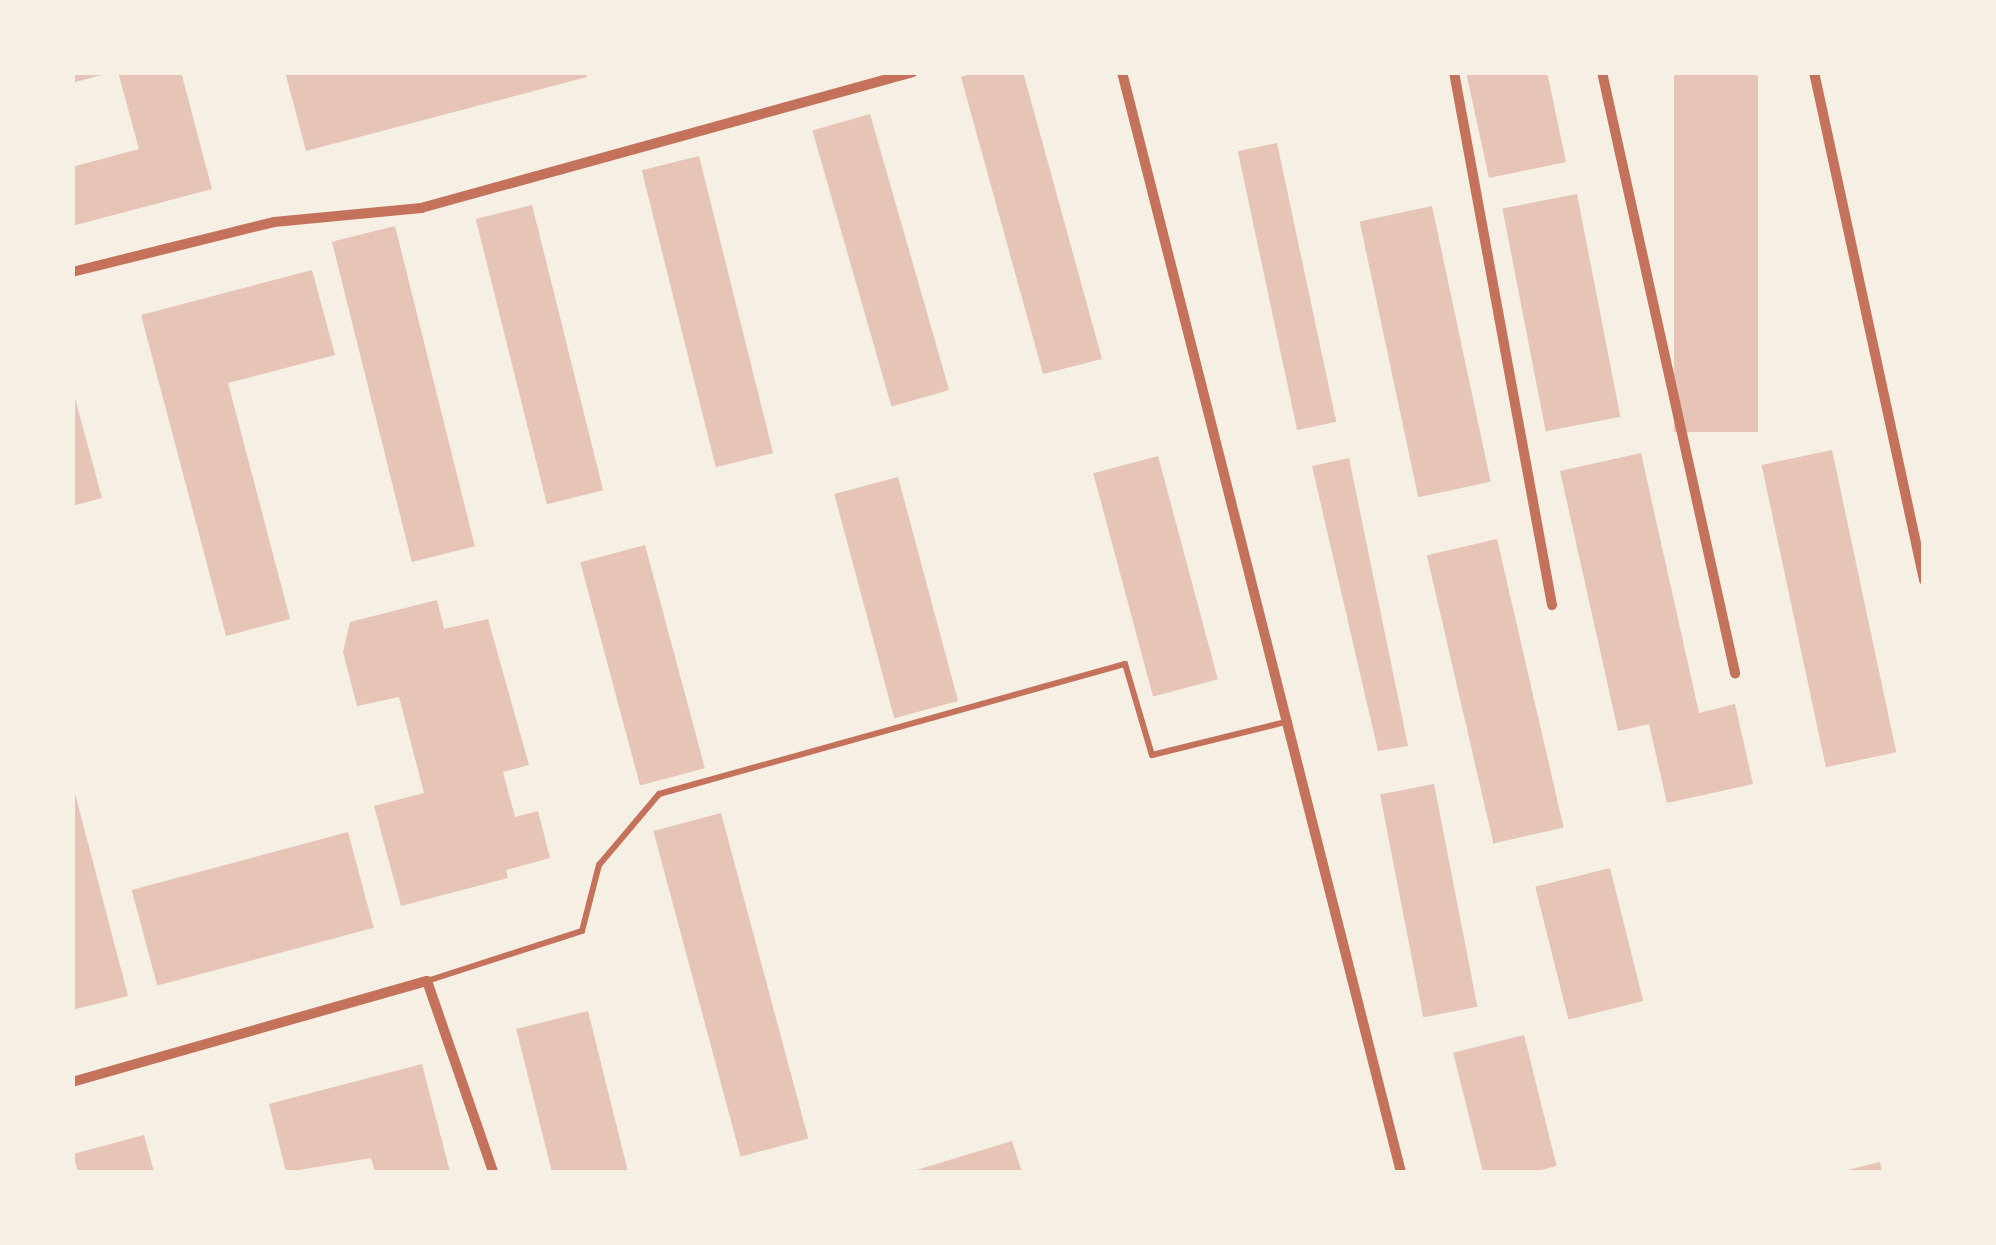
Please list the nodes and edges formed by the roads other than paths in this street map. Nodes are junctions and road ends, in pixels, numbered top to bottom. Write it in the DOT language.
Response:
graph roads {
  1 [pos="912,72"];
  2 [pos="1122,72"];
  3 [pos="1454,72"];
  4 [pos="1602,72"];
  5 [pos="1814,72"];
  6 [pos="72,272"];
  7 [pos="1924,580"];
  8 [pos="1552,605"];
  9 [pos="1736,673"];
  10 [pos="1290,721"];
  11 [pos="427,981"];
  12 [pos="72,1082"];
  13 [pos="493,1172"];
  14 [pos="1401,1172"];
  1 -- 6 [label="street"];
  2 -- 10 [label="street"];
  3 -- 8 [label="street"];
  4 -- 9 [label="street"];
  5 -- 7 [label="street"];
  10 -- 11 [label="lane"];
  10 -- 14 [label="street"];
  11 -- 12 [label="street"];
  11 -- 13 [label="street"];
}
